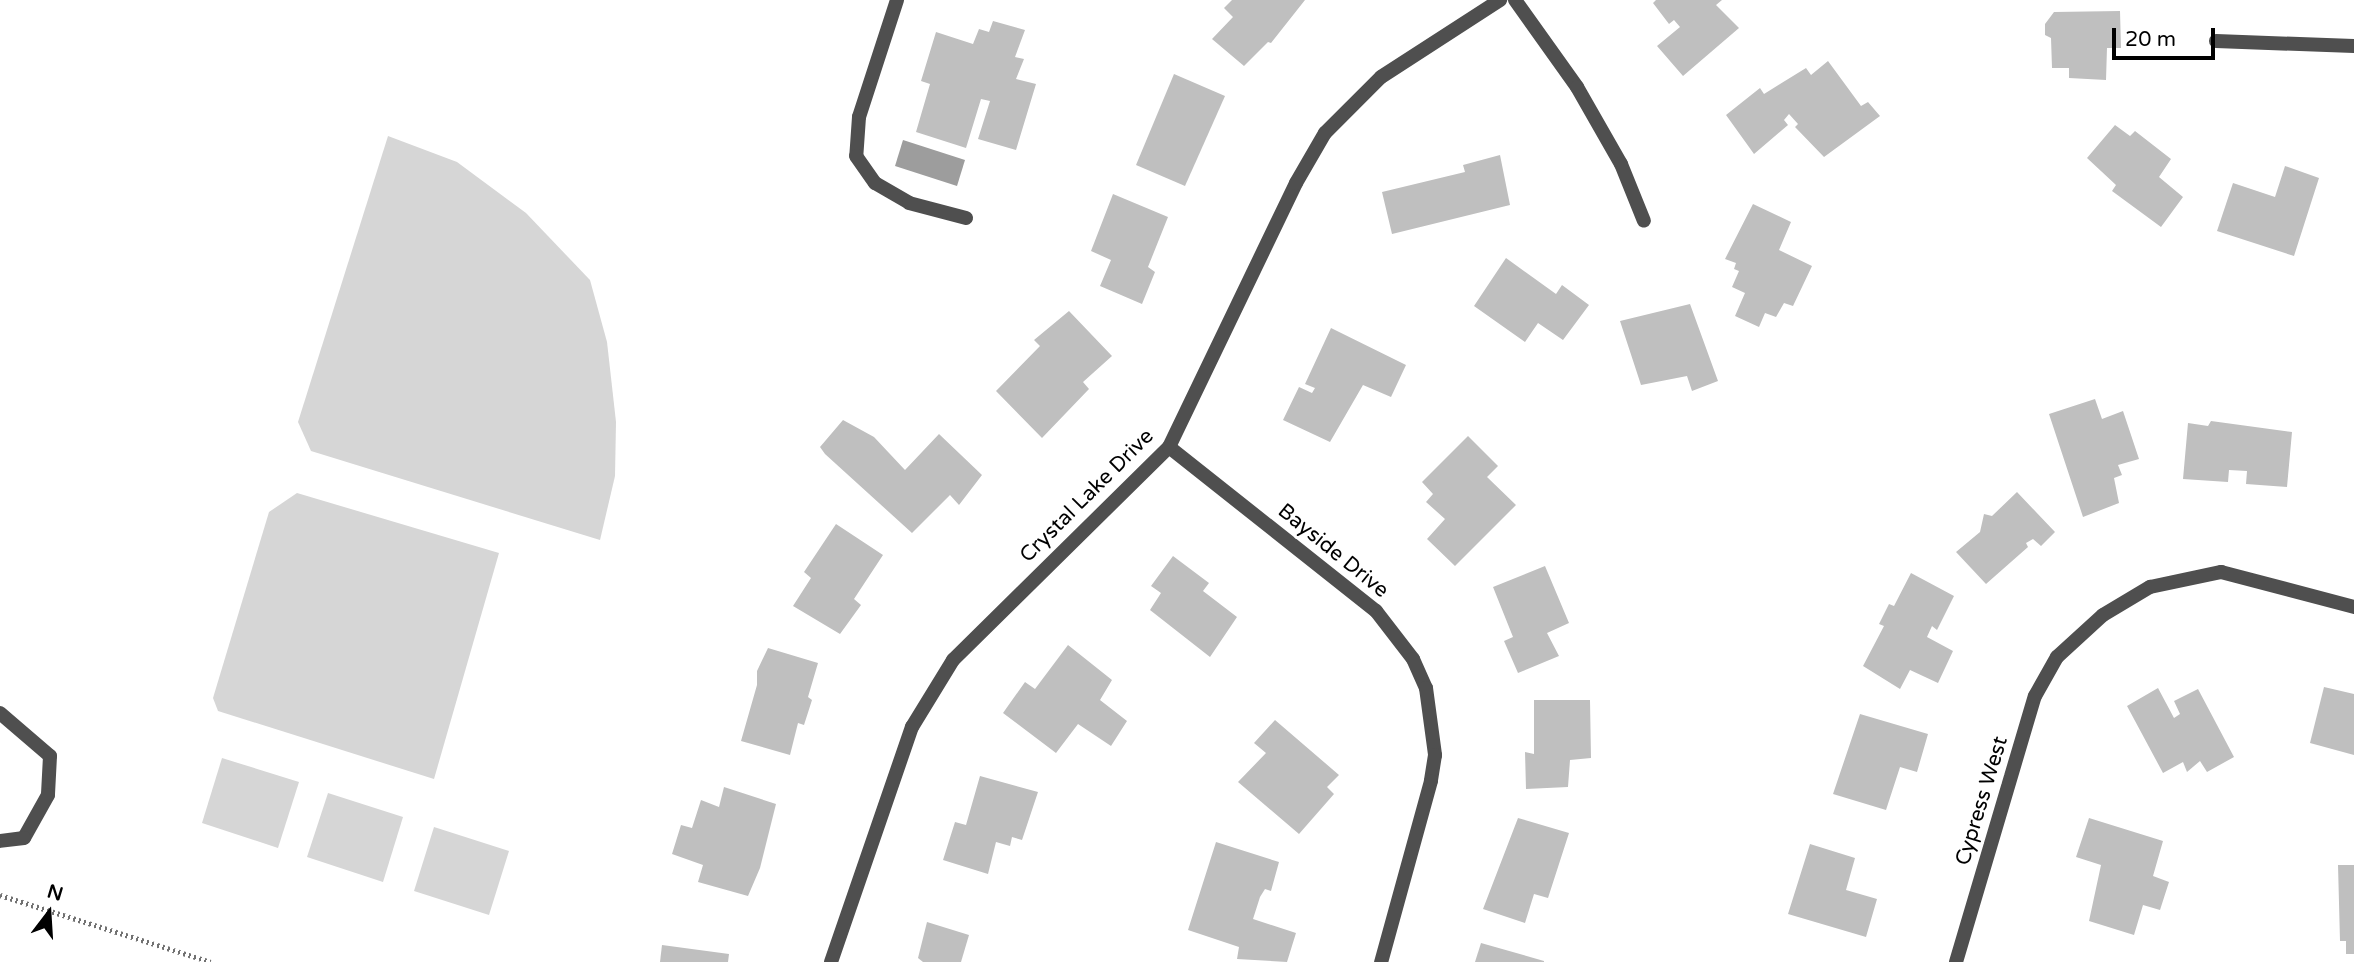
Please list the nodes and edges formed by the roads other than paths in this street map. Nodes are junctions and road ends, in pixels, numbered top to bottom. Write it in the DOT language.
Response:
graph roads {
  1 [pos="897,0"];
  2 [pos="1500,0"];
  3 [pos="1515,0"];
  4 [pos="2216,41"];
  5 [pos="2354,46"];
  6 [pos="966,218"];
  7 [pos="1644,221"];
  8 [pos="1168,447"];
  9 [pos="2354,607"];
  10 [pos="0,713"];
  11 [pos="0,841"];
  12 [pos="831,962"];
  13 [pos="1381,962"];
  14 [pos="1956,962"];
  1 -- 6 [label="street"];
  2 -- 8 [label="street, Crystal Lake Drive"];
  3 -- 7 [label="street"];
  4 -- 5 [label="street"];
  8 -- 12 [label="street, Crystal Lake Drive"];
  8 -- 13 [label="street, Bayside Drive"];
  9 -- 14 [label="street, Cypress West"];
  10 -- 11 [label="street"];
}
